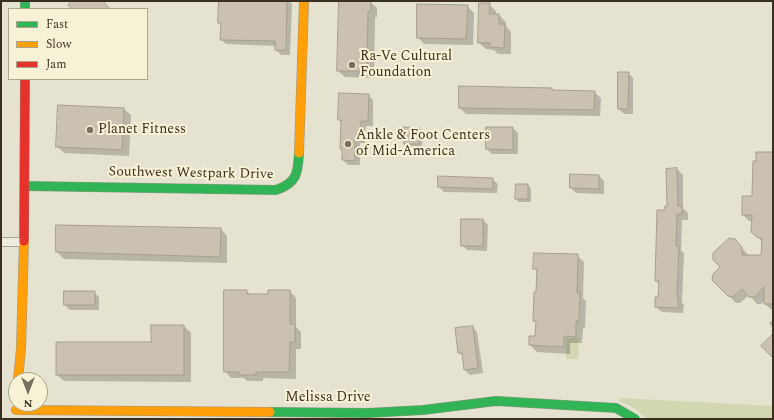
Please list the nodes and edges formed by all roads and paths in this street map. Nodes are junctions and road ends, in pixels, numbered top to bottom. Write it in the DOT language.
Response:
graph roads {
  1 [pos="304,1"];
  2 [pos="25,80"];
  3 [pos="25,186"];
  4 [pos="1,242"];
  5 [pos="23,242"];
  6 [pos="19,372"];
  7 [pos="48,411"];
  8 [pos="635,419"];
  1 -- 3 [label="street, Southwest Westpark Drive"];
  2 -- 3 [label="street"];
  3 -- 5 [label="street"];
  4 -- 5 [label="street"];
  5 -- 6 [label="street"];
  7 -- 8 [label="street, Melissa Drive"];
}
